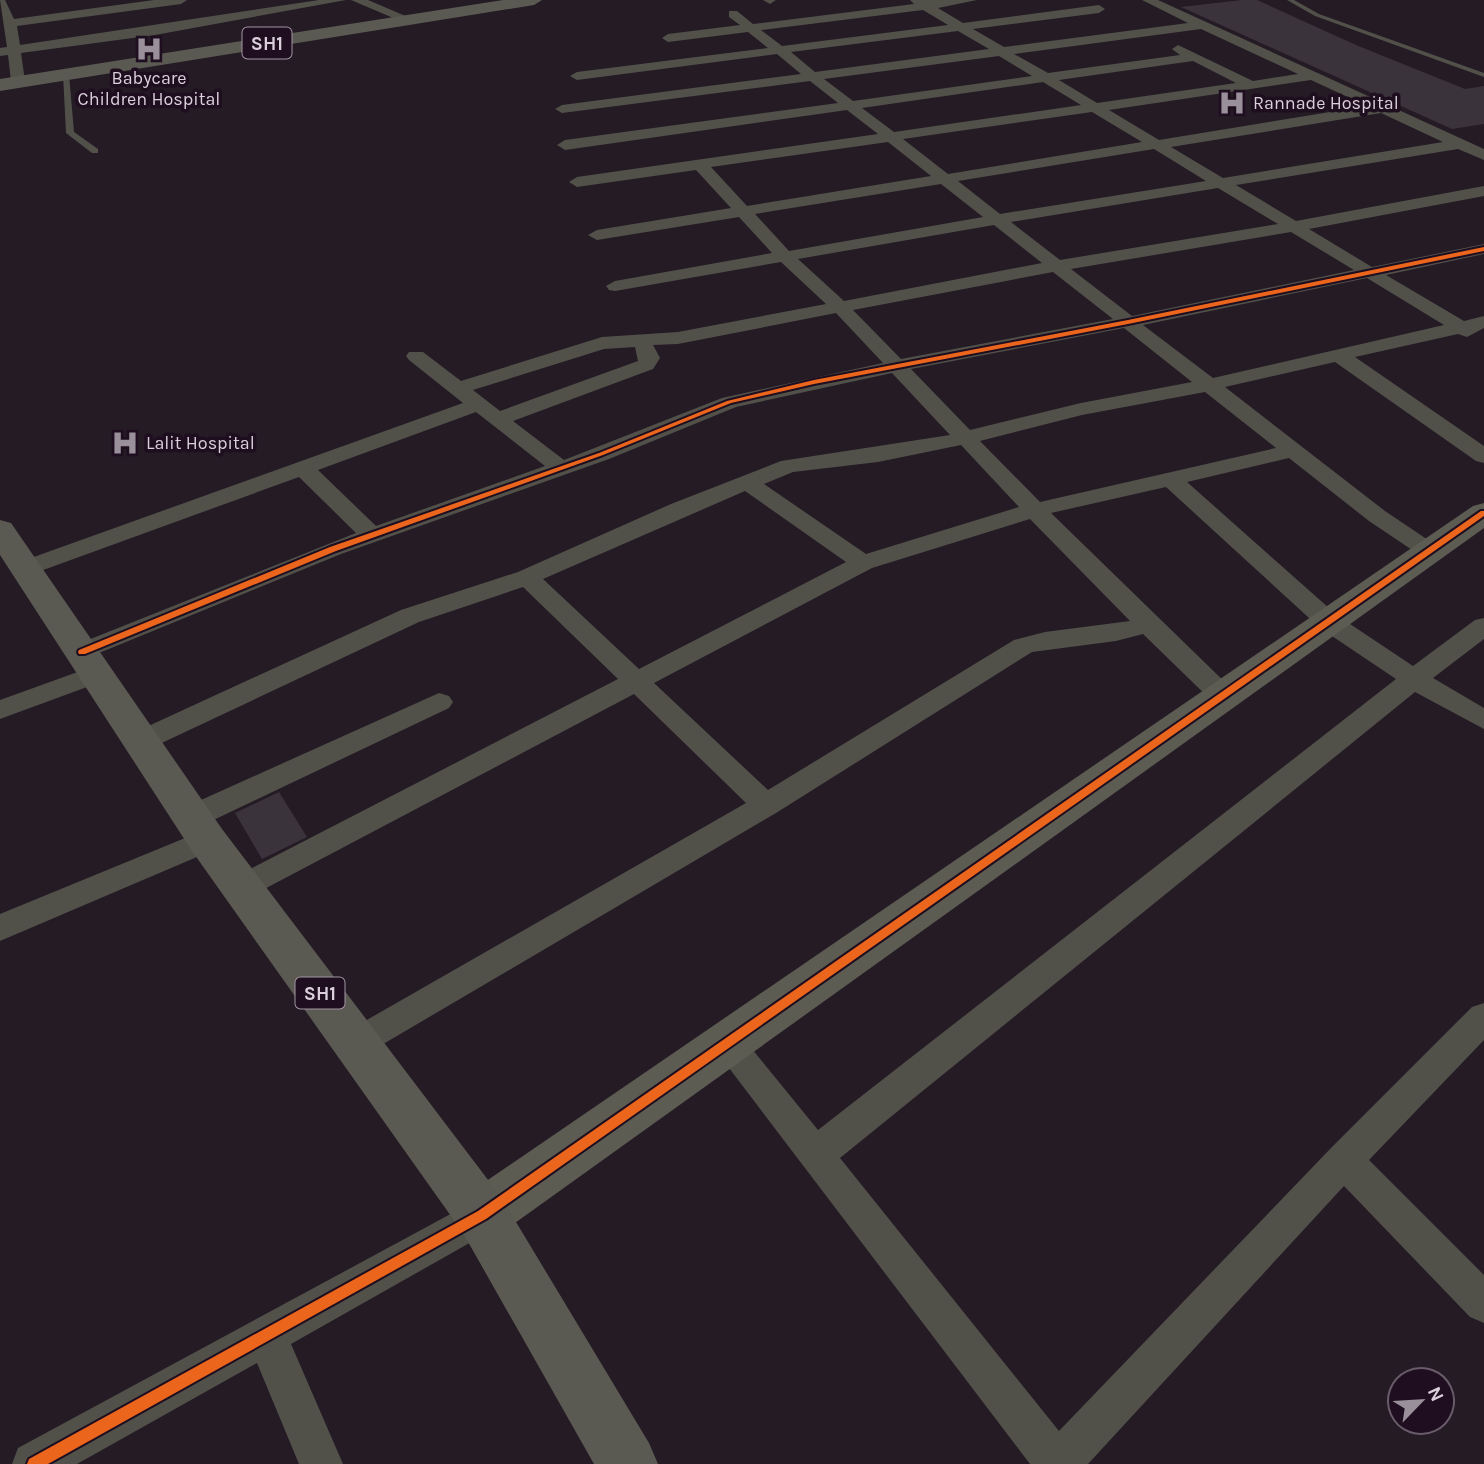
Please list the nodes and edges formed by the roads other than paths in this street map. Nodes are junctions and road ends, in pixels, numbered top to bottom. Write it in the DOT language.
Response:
graph roads {
  1 [pos="181,0"];
  2 [pos="340,0"];
  3 [pos="357,0"];
  4 [pos="534,0"];
  5 [pos="971,0"];
  6 [pos="1080,0"];
  7 [pos="1148,0"];
  8 [pos="1290,0"];
  9 [pos="0,2"];
  10 [pos="921,3"];
  11 [pos="129,4"];
  12 [pos="733,15"];
  13 [pos="1111,15"];
  14 [pos="409,20"];
  15 [pos="10,23"];
  16 [pos="1202,25"];
  17 [pos="962,27"];
  18 [pos="750,28"];
  19 [pos="155,31"];
  20 [pos="1146,33"];
  21 [pos="668,38"];
  22 [pos="778,50"];
  23 [pos="7,51"];
  24 [pos="1004,53"];
  25 [pos="182,56"];
  26 [pos="1195,57"];
  27 [pos="66,74"];
  28 [pos="1484,75"];
  29 [pos="577,76"];
  30 [pos="1313,76"];
  31 [pos="811,77"];
  32 [pos="1048,79"];
  33 [pos="9,83"];
  34 [pos="1251,85"];
  35 [pos="647,98"];
  36 [pos="848,106"];
  37 [pos="1094,108"];
  38 [pos="1383,108"];
  39 [pos="562,109"];
  40 [pos="678,129"];
  41 [pos="888,138"];
  42 [pos="1458,139"];
  43 [pos="1154,144"];
  44 [pos="565,145"];
  45 [pos="95,150"];
  46 [pos="1484,155"];
  47 [pos="700,165"];
  48 [pos="941,178"];
  49 [pos="577,182"];
  50 [pos="1220,183"];
  51 [pos="1484,191"];
  52 [pos="744,211"];
  53 [pos="995,220"];
  54 [pos="1293,227"];
  55 [pos="597,235"];
  56 [pos="1484,249"];
  57 [pos="783,256"];
  58 [pos="1055,266"];
  59 [pos="1368,272"];
  60 [pos="615,286"];
  61 [pos="842,309"];
  62 [pos="1128,322"];
  63 [pos="1484,322"];
  64 [pos="1460,327"];
  65 [pos="642,342"];
  66 [pos="1484,342"];
  67 [pos="1337,354"];
  68 [pos="416,356"];
  69 [pos="898,367"];
  70 [pos="1208,385"];
  71 [pos="458,388"];
  72 [pos="479,404"];
  73 [pos="498,419"];
  74 [pos="966,438"];
  75 [pos="1293,451"];
  76 [pos="1484,456"];
  77 [pos="303,468"];
  78 [pos="561,468"];
  79 [pos="1171,479"];
  80 [pos="748,483"];
  81 [pos="1035,510"];
  82 [pos="1484,513"];
  83 [pos="372,535"];
  84 [pos="7,542"];
  85 [pos="1429,551"];
  86 [pos="863,563"];
  87 [pos="527,577"];
  88 [pos="1329,622"];
  89 [pos="1148,624"];
  90 [pos="1484,626"];
  91 [pos="89,663"];
  92 [pos="1414,679"];
  93 [pos="636,681"];
  94 [pos="1223,696"];
  95 [pos="439,702"];
  96 [pos="0,710"];
  97 [pos="1484,720"];
  98 [pos="141,741"];
  99 [pos="766,805"];
  100 [pos="200,828"];
  101 [pos="242,887"];
  102 [pos="0,928"];
  103 [pos="1481,1025"];
  104 [pos="356,1043"];
  105 [pos="727,1043"];
  106 [pos="815,1155"];
  107 [pos="1343,1160"];
  108 [pos="482,1215"];
  109 [pos="1484,1303"];
  110 [pos="266,1335"];
  111 [pos="34,1464"];
  112 [pos="321,1464"];
  113 [pos="628,1464"];
  114 [pos="1058,1464"];
  1 -- 11 [label="street"];
  2 -- 19 [label="street"];
  3 -- 14 [label="street"];
  4 -- 14 [label="main road, SH1"];
  5 -- 10 [label="street"];
  6 -- 13 [label="street"];
  7 -- 16 [label="street"];
  8 -- 28 [label="lane"];
  9 -- 15 [label="street"];
  10 -- 17 [label="street"];
  10 -- 18 [label="street"];
  11 -- 15 [label="street"];
  11 -- 19 [label="street"];
  12 -- 18 [label="street"];
  13 -- 17 [label="street"];
  13 -- 20 [label="street"];
  14 -- 25 [label="main road, SH1"];
  15 -- 23 [label="street"];
  16 -- 20 [label="street"];
  16 -- 30 [label="street"];
  17 -- 22 [label="street"];
  17 -- 24 [label="street"];
  18 -- 21 [label="street"];
  18 -- 22 [label="street"];
  19 -- 23 [label="street"];
  19 -- 25 [label="street"];
  20 -- 24 [label="street"];
  20 -- 26 [label="street"];
  22 -- 29 [label="street"];
  22 -- 31 [label="street"];
  23 -- 33 [label="street"];
  24 -- 31 [label="street"];
  24 -- 32 [label="street"];
  25 -- 27 [label="main road, SH1"];
  26 -- 32 [label="street"];
  26 -- 34 [label="street"];
  27 -- 33 [label="main road, SH1"];
  27 -- 45 [label="lane"];
  30 -- 34 [label="street"];
  30 -- 38 [label="street"];
  31 -- 35 [label="street"];
  31 -- 36 [label="street"];
  32 -- 36 [label="street"];
  32 -- 37 [label="street"];
  34 -- 37 [label="street"];
  35 -- 39 [label="street"];
  35 -- 40 [label="street"];
  36 -- 40 [label="street"];
  36 -- 41 [label="street"];
  37 -- 41 [label="street"];
  37 -- 43 [label="street"];
  38 -- 42 [label="street"];
  38 -- 43 [label="street"];
  40 -- 44 [label="street"];
  41 -- 47 [label="street"];
  41 -- 48 [label="street"];
  42 -- 46 [label="street"];
  42 -- 50 [label="street"];
  43 -- 48 [label="street"];
  43 -- 50 [label="street"];
  47 -- 49 [label="street"];
  47 -- 52 [label="street"];
  48 -- 52 [label="street"];
  48 -- 53 [label="street"];
  50 -- 53 [label="street"];
  50 -- 54 [label="street"];
  51 -- 54 [label="street"];
  52 -- 55 [label="street"];
  52 -- 57 [label="street"];
  53 -- 57 [label="street"];
  53 -- 58 [label="street"];
  54 -- 58 [label="street"];
  54 -- 59 [label="street"];
  56 -- 59 [label="street"];
  57 -- 60 [label="street"];
  57 -- 61 [label="street"];
  58 -- 61 [label="street"];
  58 -- 62 [label="street"];
  59 -- 62 [label="street"];
  59 -- 64 [label="street"];
  61 -- 65 [label="street"];
  61 -- 69 [label="street"];
  62 -- 69 [label="street"];
  62 -- 70 [label="street"];
  63 -- 64 [label="street"];
  64 -- 66 [label="street"];
  64 -- 67 [label="street"];
  65 -- 71 [label="street"];
  65 -- 73 [label="street"];
  67 -- 70 [label="street"];
  67 -- 76 [label="street"];
  68 -- 71 [label="street"];
  69 -- 74 [label="street"];
  69 -- 78 [label="street"];
  70 -- 74 [label="street"];
  70 -- 75 [label="street"];
  71 -- 72 [label="street"];
  72 -- 73 [label="street"];
  72 -- 77 [label="street"];
  73 -- 78 [label="street"];
  74 -- 80 [label="street"];
  74 -- 81 [label="street"];
  75 -- 79 [label="street"];
  75 -- 85 [label="street"];
  77 -- 83 [label="street"];
  77 -- 84 [label="street"];
  78 -- 83 [label="street"];
  79 -- 81 [label="street"];
  79 -- 88 [label="street"];
  80 -- 86 [label="street"];
  80 -- 87 [label="street"];
  81 -- 86 [label="street"];
  81 -- 89 [label="street"];
  82 -- 85 [label="street"];
  83 -- 91 [label="street"];
  84 -- 91 [label="main road, SH1"];
  85 -- 88 [label="street"];
  86 -- 93 [label="street"];
  87 -- 93 [label="street"];
  87 -- 98 [label="street"];
  88 -- 92 [label="street"];
  88 -- 94 [label="street"];
  89 -- 94 [label="street"];
  89 -- 99 [label="street"];
  90 -- 92 [label="street"];
  91 -- 96 [label="street"];
  91 -- 98 [label="main road, SH1"];
  92 -- 97 [label="street"];
  92 -- 106 [label="street"];
  93 -- 99 [label="street"];
  93 -- 101 [label="street"];
  94 -- 105 [label="street"];
  95 -- 100 [label="street"];
  98 -- 100 [label="main road, SH1"];
  99 -- 104 [label="street"];
  100 -- 101 [label="main road, SH1"];
  100 -- 102 [label="street"];
  101 -- 104 [label="main road, SH1"];
  103 -- 107 [label="street"];
  104 -- 108 [label="main road, SH1"];
  105 -- 106 [label="street"];
  105 -- 108 [label="street"];
  106 -- 114 [label="street"];
  107 -- 109 [label="street"];
  107 -- 114 [label="street"];
  108 -- 110 [label="street"];
  108 -- 113 [label="main road, SH1"];
  110 -- 111 [label="street"];
  110 -- 112 [label="street"];
}
